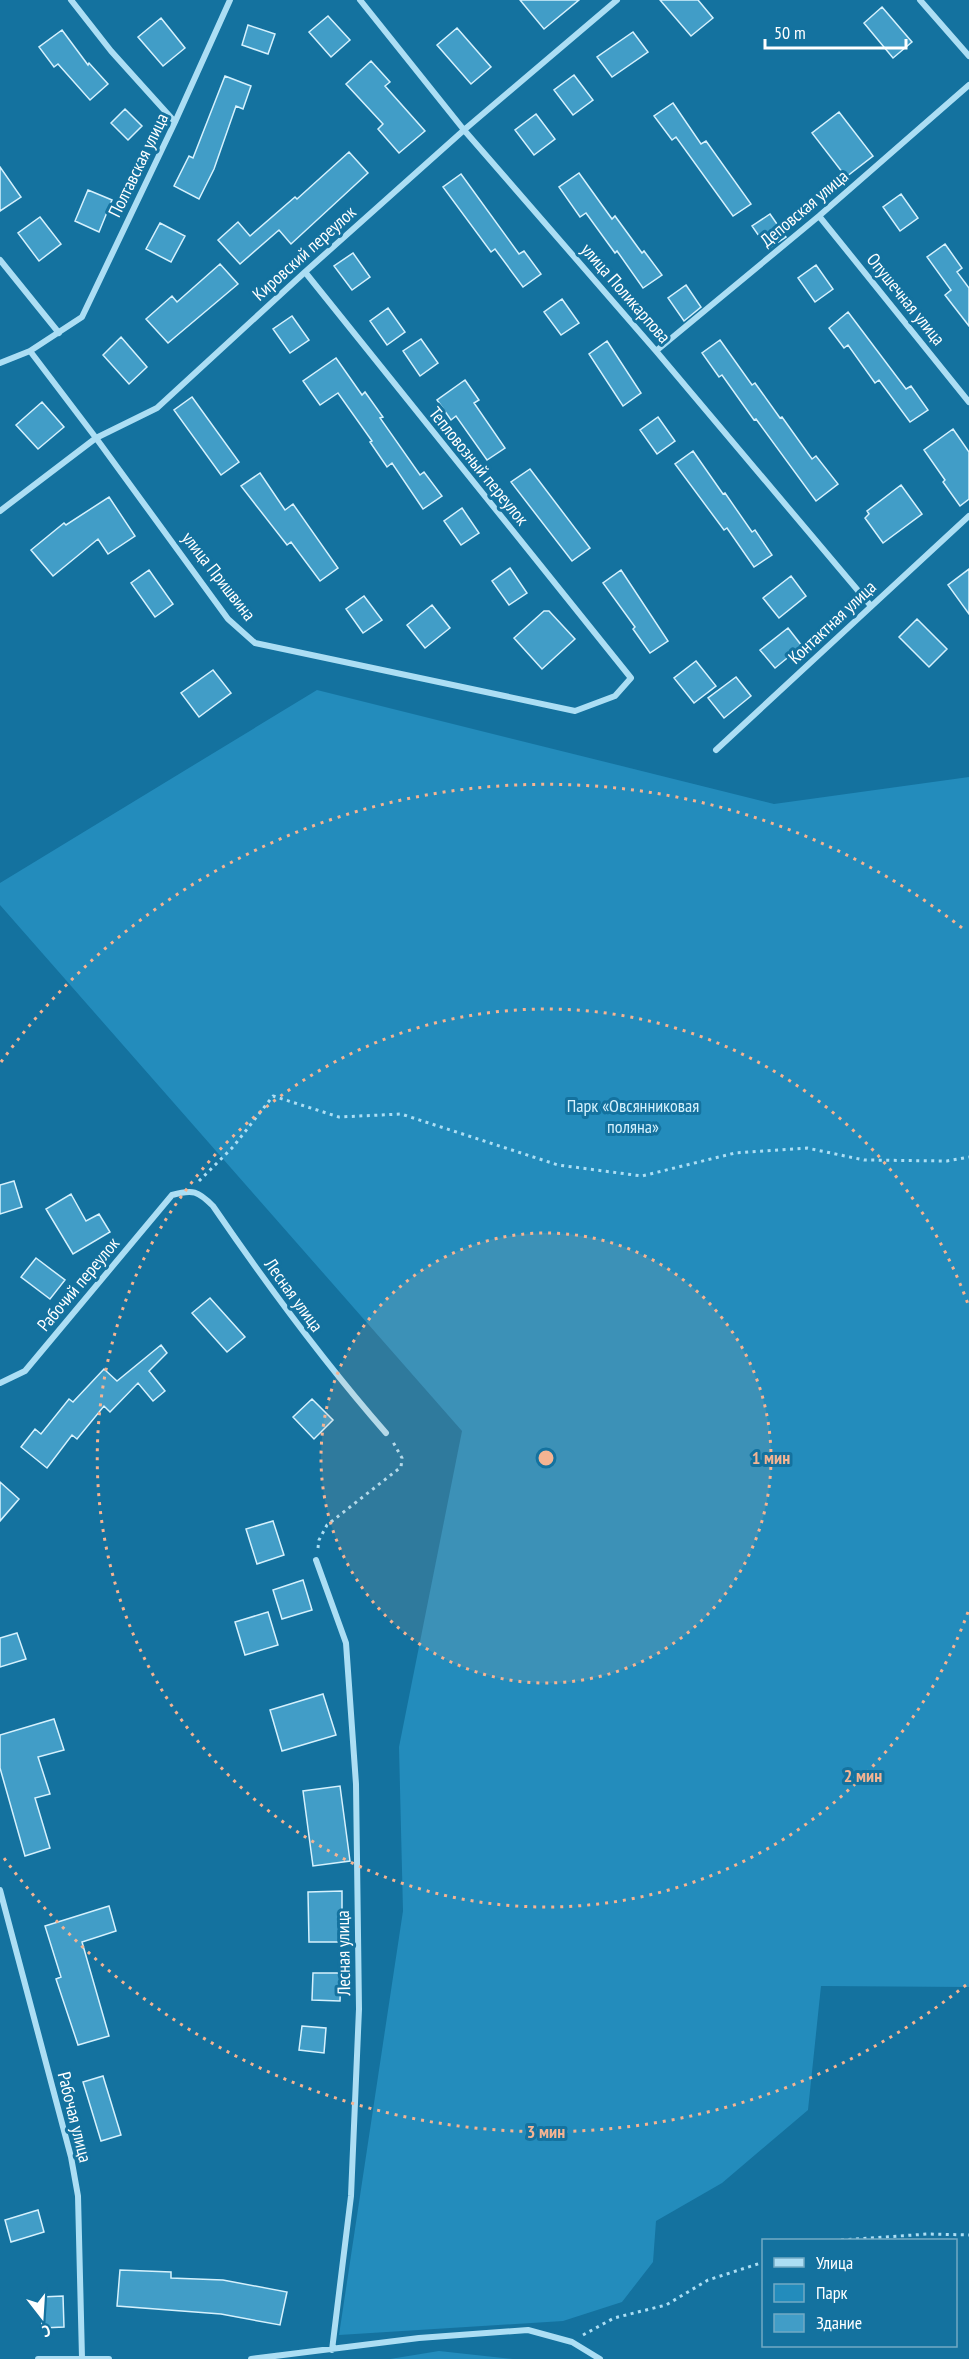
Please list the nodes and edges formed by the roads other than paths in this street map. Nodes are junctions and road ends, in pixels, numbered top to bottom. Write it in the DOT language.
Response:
graph roads {
  1 [pos="71,0"];
  2 [pos="230,0"];
  3 [pos="360,0"];
  4 [pos="617,0"];
  5 [pos="920,0"];
  6 [pos="969,56"];
  7 [pos="969,85"];
  8 [pos="176,122"];
  9 [pos="464,130"];
  10 [pos="819,216"];
  11 [pos="0,260"];
  12 [pos="304,272"];
  13 [pos="59,333"];
  14 [pos="30,351"];
  15 [pos="657,351"];
  16 [pos="0,363"];
  17 [pos="969,402"];
  18 [pos="96,438"];
  19 [pos="0,511"];
  20 [pos="969,516"];
  21 [pos="871,606"];
  22 [pos="575,711"];
  23 [pos="716,750"];
  24 [pos="172,1195"];
  25 [pos="0,1383"];
  26 [pos="387,1433"];
  27 [pos="316,1560"];
  28 [pos="0,1890"];
  29 [pos="332,2350"];
  30 [pos="82,2358"];
  31 [pos="38,2359"];
  32 [pos="109,2359"];
  33 [pos="251,2359"];
  34 [pos="600,2359"];
  1 -- 8 [label="street"];
  2 -- 8 [label="street, Полтавская улица"];
  3 -- 9 [label="street, улица Поликарпова"];
  4 -- 9 [label="street, Кировский переулок"];
  5 -- 6 [label="street"];
  7 -- 10 [label="street, Деповская улица"];
  8 -- 13 [label="street, Полтавская улица"];
  9 -- 12 [label="street, Кировский переулок"];
  9 -- 15 [label="street, улица Поликарпова"];
  10 -- 15 [label="street, Деповская улица"];
  10 -- 17 [label="street, Опушечная улица"];
  11 -- 13 [label="street"];
  12 -- 18 [label="street, Кировский переулок"];
  12 -- 22 [label="street, Тепловозный переулок"];
  13 -- 14 [label="street, Полтавская улица"];
  14 -- 16 [label="street, Полтавская улица"];
  14 -- 18 [label="street, улица Пришвина"];
  15 -- 21 [label="street, улица Поликарпова"];
  18 -- 19 [label="street, Кировский переулок"];
  18 -- 22 [label="street, улица Пришвина"];
  20 -- 21 [label="street, Контактная улица"];
  21 -- 23 [label="street, Контактная улица"];
  24 -- 25 [label="street, Рабочий переулок"];
  24 -- 26 [label="street, Лесная улица"];
  27 -- 29 [label="street, Лесная улица"];
  28 -- 30 [label="street, Рабочая улица"];
  29 -- 33 [label="street"];
  29 -- 34 [label="street"];
  30 -- 31 [label="street"];
  30 -- 32 [label="street"];
}
